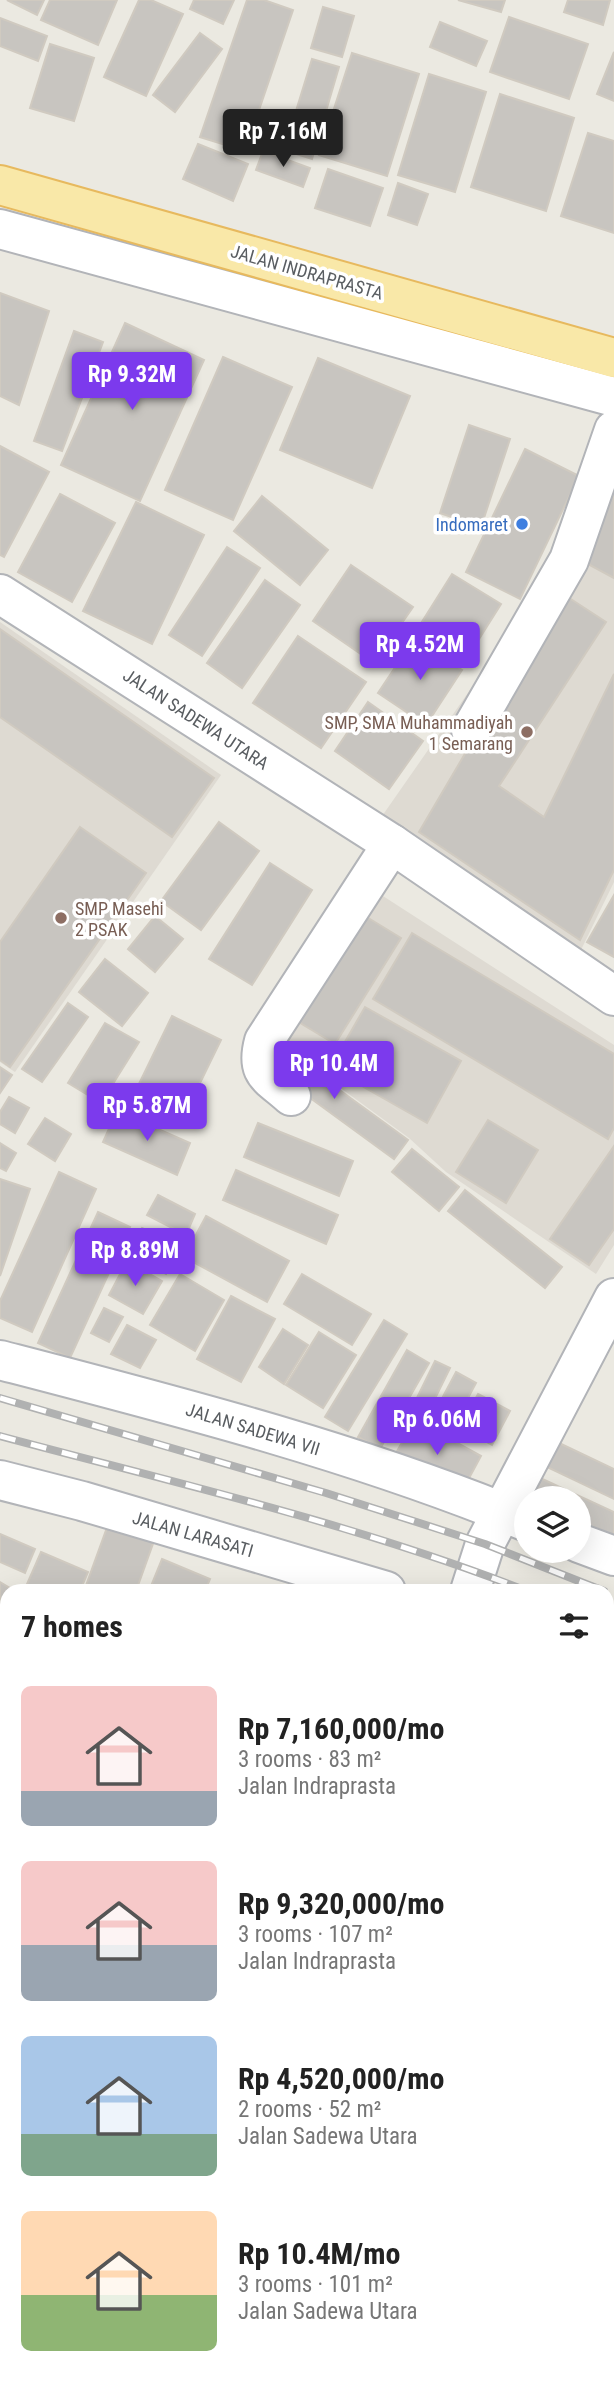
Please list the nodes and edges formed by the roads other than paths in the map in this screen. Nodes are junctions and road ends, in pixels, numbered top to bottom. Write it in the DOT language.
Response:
graph roads {
  1 [pos="0,186"];
  2 [pos="0,229"];
  3 [pos="614,358"];
  4 [pos="614,397"];
  5 [pos="614,430"];
  6 [pos="0,594"];
  7 [pos="471,730"];
  8 [pos="392,845"];
  9 [pos="614,996"];
  10 [pos="291,1096"];
  11 [pos="614,1298"];
  12 [pos="0,1360"];
  13 [pos="0,1480"];
  14 [pos="506,1523"];
  15 [pos="591,1547"];
  16 [pos="614,1556"];
  17 [pos="362,1584"];
  18 [pos="473,1584"];
  1 -- 3 [label="main road, JALAN INDRAPRASTA"];
  2 -- 4 [label="street"];
  5 -- 7 [label="street"];
  6 -- 8 [label="street, JALAN SADEWA UTARA"];
  8 -- 9 [label="street, JALAN SADEWA UTARA"];
  8 -- 10 [label="street"];
  11 -- 14 [label="street"];
  12 -- 14 [label="street, JALAN SADEWA VII"];
  13 -- 17 [label="street, JALAN LARASATI"];
  14 -- 18 [label="street"];
  15 -- 16 [label="street"];
}
